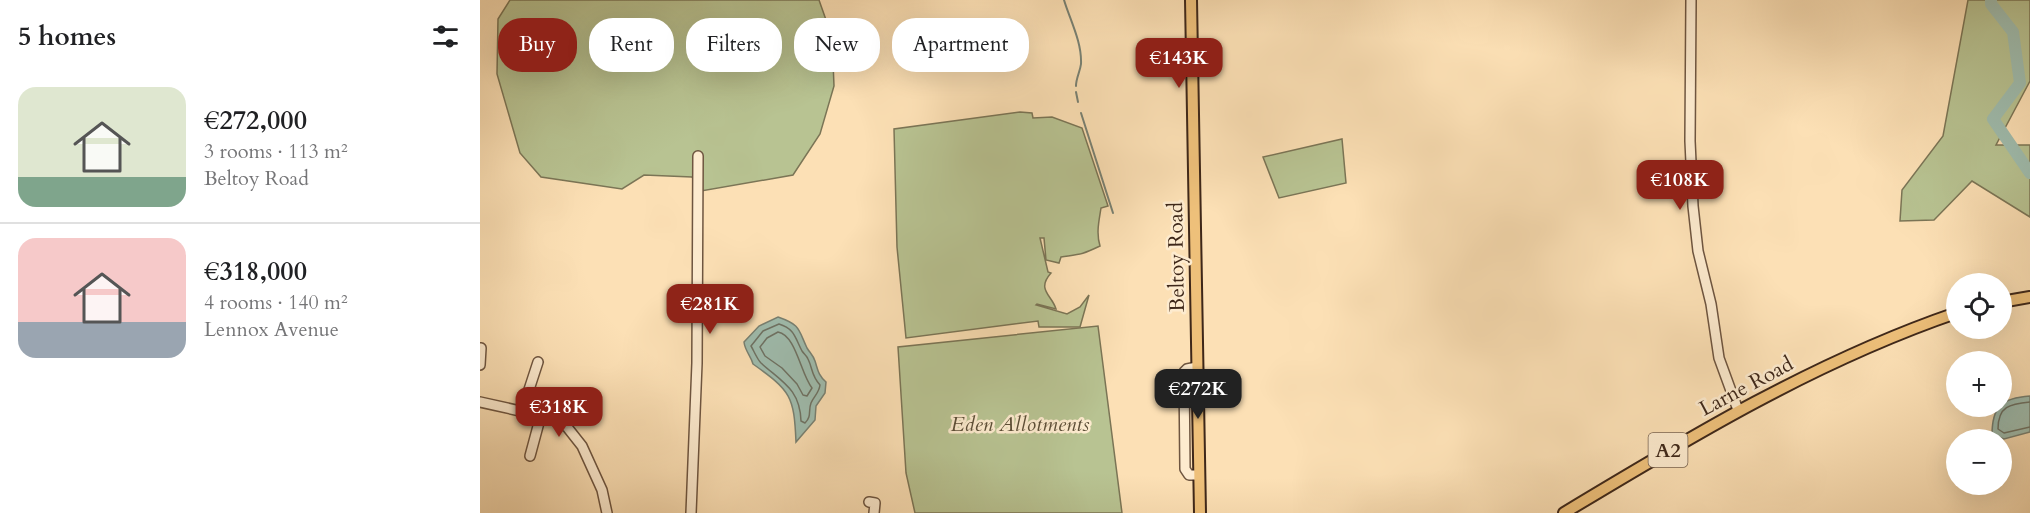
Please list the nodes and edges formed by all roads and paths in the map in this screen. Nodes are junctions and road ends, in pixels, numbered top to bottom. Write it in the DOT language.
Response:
graph roads {
  1 [pos="1191,0"];
  2 [pos="1691,0"];
  3 [pos="698,156"];
  4 [pos="2030,297"];
  5 [pos="2012,300"];
  6 [pos="1946,317"];
  7 [pos="482,348"];
  8 [pos="538,362"];
  9 [pos="480,365"];
  10 [pos="480,402"];
  11 [pos="1738,410"];
  12 [pos="522,411"];
  13 [pos="541,415"];
  14 [pos="530,456"];
  15 [pos="607,513"];
  16 [pos="692,513"];
  17 [pos="1200,513"];
  18 [pos="1563,513"];
  1 -- 17 [label="main road, Beltoy Road"];
  2 -- 11 [label="street"];
  3 -- 16 [label="street"];
  4 -- 5 [label="main road"];
  6 -- 11 [label="main road, Larne Road / A2"];
  7 -- 9 [label="street"];
  8 -- 12 [label="street"];
  10 -- 12 [label="street"];
  11 -- 18 [label="main road, Larne Road / A2"];
  12 -- 13 [label="street"];
  13 -- 14 [label="street"];
  13 -- 15 [label="street"];
}
